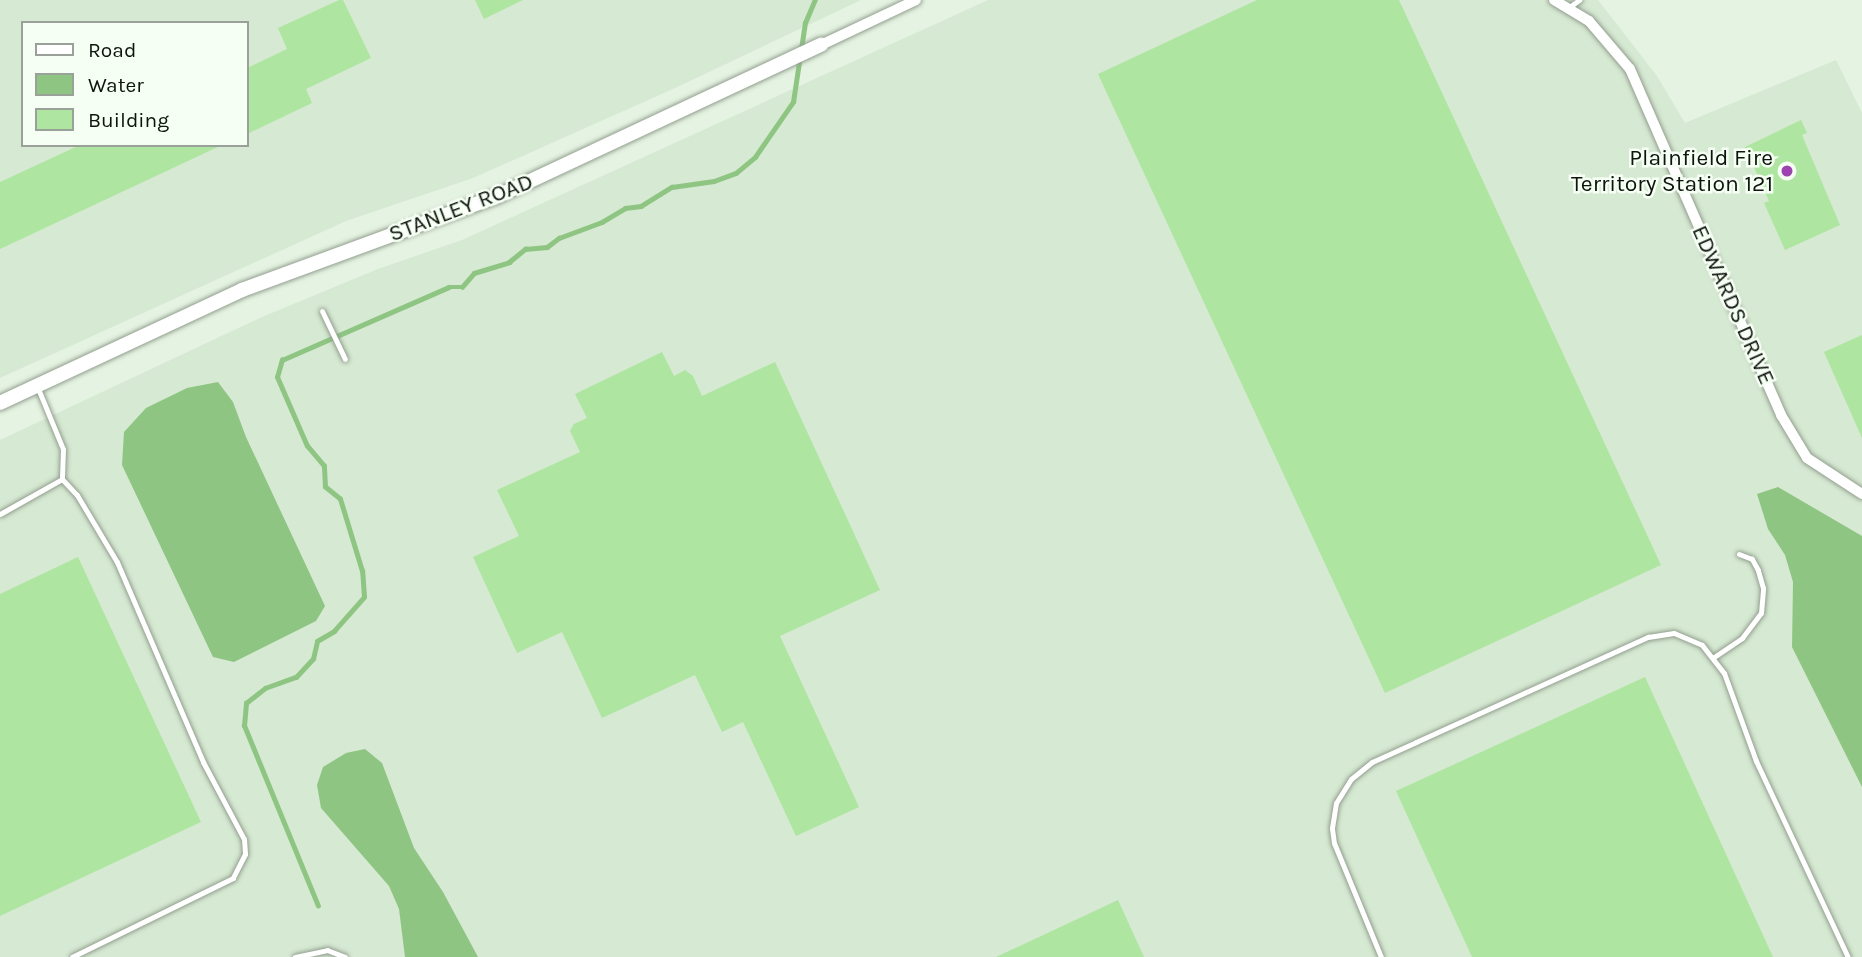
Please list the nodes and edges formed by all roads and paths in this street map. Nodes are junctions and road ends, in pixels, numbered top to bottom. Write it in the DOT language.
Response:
graph roads {
  1 [pos="916,0"];
  2 [pos="1554,0"];
  3 [pos="1579,0"];
  4 [pos="1568,8"];
  5 [pos="821,45"];
  6 [pos="321,311"];
  7 [pos="345,359"];
  8 [pos="37,386"];
  9 [pos="0,403"];
  10 [pos="62,479"];
  11 [pos="1862,494"];
  12 [pos="0,514"];
  13 [pos="1739,554"];
  14 [pos="1714,657"];
  15 [pos="72,957"];
  16 [pos="295,957"];
  17 [pos="345,957"];
  18 [pos="1381,957"];
  19 [pos="1848,957"];
  1 -- 5 [label="street, STANLEY ROAD"];
  2 -- 4 [label="street, EDWARDS DRIVE"];
  3 -- 4 [label="lane"];
  4 -- 11 [label="street, EDWARDS DRIVE"];
  5 -- 8 [label="street, STANLEY ROAD"];
  6 -- 7 [label="lane"];
  8 -- 9 [label="street, STANLEY ROAD"];
  8 -- 10 [label="lane"];
  10 -- 12 [label="lane"];
  10 -- 15 [label="lane"];
  13 -- 14 [label="lane"];
  14 -- 18 [label="lane"];
  14 -- 19 [label="lane"];
  16 -- 17 [label="lane"];
}
